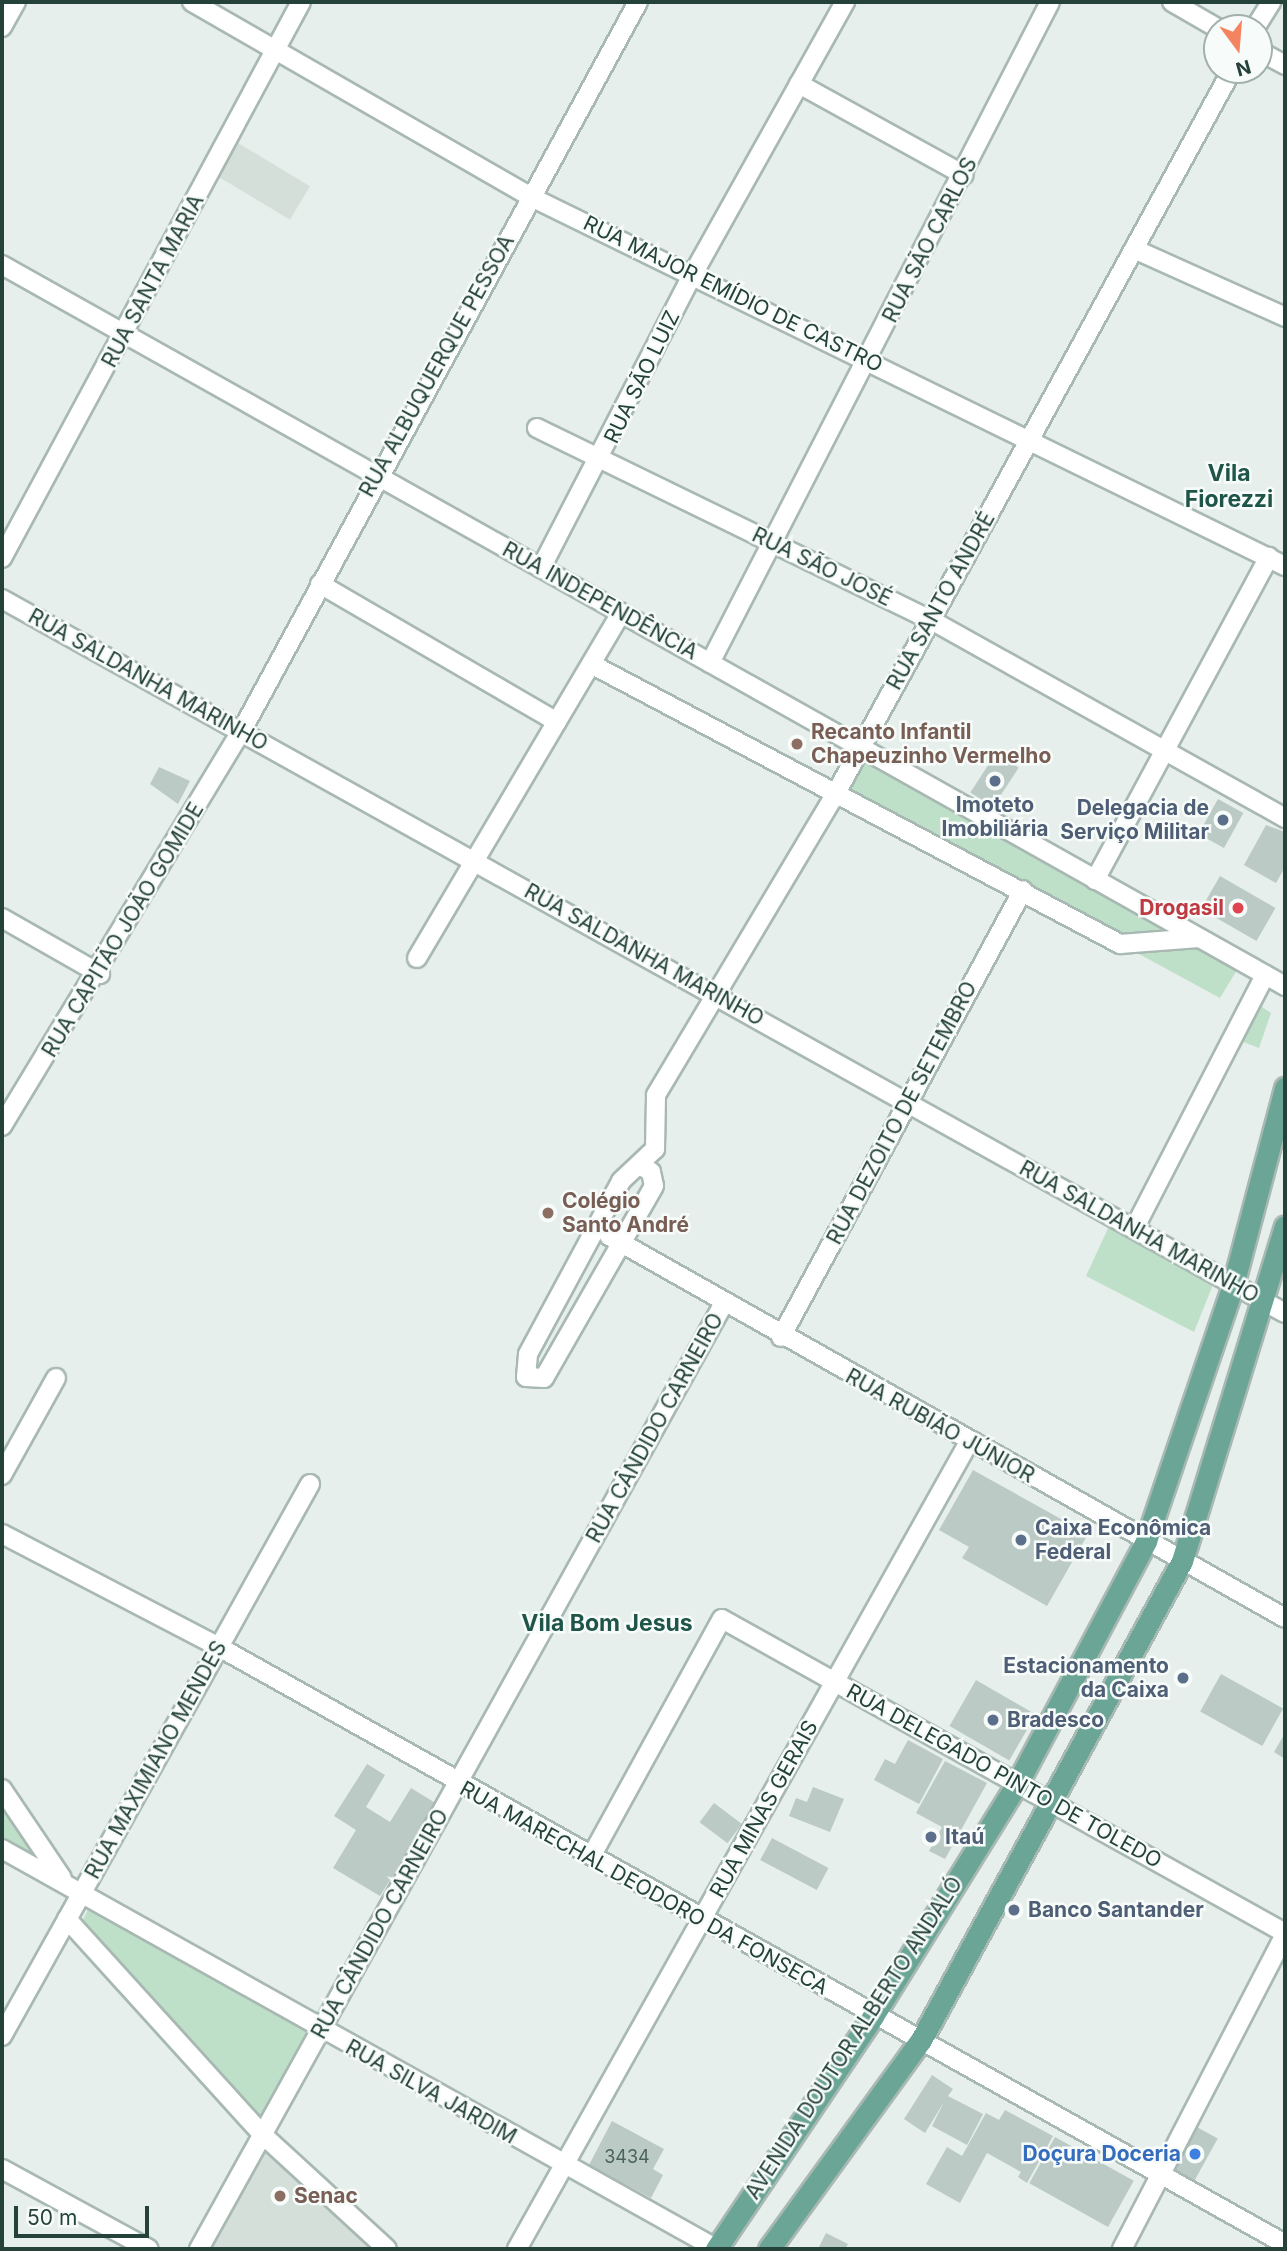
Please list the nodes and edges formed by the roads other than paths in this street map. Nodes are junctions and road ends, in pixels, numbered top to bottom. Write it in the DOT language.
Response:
graph roads {
  1 [pos="16,2"];
  2 [pos="192,2"];
  3 [pos="301,2"];
  4 [pos="638,2"];
  5 [pos="845,2"];
  6 [pos="1051,2"];
  7 [pos="1172,2"];
  8 [pos="1203,20"];
  9 [pos="2,27"];
  10 [pos="275,49"];
  11 [pos="799,84"];
  12 [pos="1224,84"];
  13 [pos="964,175"];
  14 [pos="531,197"];
  15 [pos="1134,249"];
  16 [pos="2,265"];
  17 [pos="693,274"];
  18 [pos="1285,317"];
  19 [pos="126,334"];
  20 [pos="869,360"];
  21 [pos="537,428"];
  22 [pos="1030,440"];
  23 [pos="601,459"];
  24 [pos="376,475"];
  25 [pos="773,543"];
  26 [pos="2,558"];
  27 [pos="1269,558"];
  28 [pos="1285,566"];
  29 [pos="541,568"];
  30 [pos="320,584"];
  31 [pos="2,599"];
  32 [pos="621,613"];
  33 [pos="931,620"];
  34 [pos="710,663"];
  35 [pos="591,664"];
  36 [pos="557,722"];
  37 [pos="241,732"];
  38 [pos="860,748"];
  39 [pos="1165,750"];
  40 [pos="835,795"];
  41 [pos="1285,818"];
  42 [pos="477,862"];
  43 [pos="1096,880"];
  44 [pos="1023,890"];
  45 [pos="2,918"];
  46 [pos="1199,938"];
  47 [pos="417,958"];
  48 [pos="100,974"];
  49 [pos="1265,975"];
  50 [pos="1285,986"];
  51 [pos="716,995"];
  52 [pos="1285,1088"];
  53 [pos="908,1103"];
  54 [pos="2,1126"];
  55 [pos="640,1166"];
  56 [pos="1285,1226"];
  57 [pos="597,1229"];
  58 [pos="1134,1229"];
  59 [pos="619,1242"];
  60 [pos="579,1262"];
  61 [pos="602,1274"];
  62 [pos="1233,1285"];
  63 [pos="1266,1303"];
  64 [pos="723,1305"];
  65 [pos="555,1306"];
  66 [pos="1285,1314"];
  67 [pos="576,1320"];
  68 [pos="780,1337"];
  69 [pos="56,1378"];
  70 [pos="969,1442"];
  71 [pos="2,1475"];
  72 [pos="310,1485"];
  73 [pos="2,1534"];
  74 [pos="1146,1541"];
  75 [pos="1182,1561"];
  76 [pos="1285,1618"];
  77 [pos="219,1647"];
  78 [pos="834,1682"];
  79 [pos="1017,1784"];
  80 [pos="457,1785"];
  81 [pos="2,1789"];
  82 [pos="1052,1804"];
  83 [pos="2,1849"];
  84 [pos="592,1855"];
  85 [pos="64,1881"];
  86 [pos="83,1891"];
  87 [pos="67,1919"];
  88 [pos="702,1919"];
  89 [pos="1285,1934"];
  90 [pos="873,2016"];
  91 [pos="321,2030"];
  92 [pos="2,2036"];
  93 [pos="921,2040"];
  94 [pos="263,2135"];
  95 [pos="564,2166"];
  96 [pos="2,2169"];
  97 [pos="1163,2178"];
  98 [pos="1285,2244"];
  99 [pos="149,2249"];
  100 [pos="199,2249"];
  101 [pos="387,2249"];
  102 [pos="517,2249"];
  103 [pos="716,2249"];
  104 [pos="769,2249"];
  105 [pos="1122,2249"];
  1 -- 9 [label="street"];
  2 -- 10 [label="street, RUA MAJOR EMÍDIO DE CASTRO"];
  3 -- 10 [label="street, RUA SANTA MARIA"];
  4 -- 14 [label="street, RUA ALBUQUERQUE PESSOA"];
  5 -- 11 [label="street, RUA SÃO LUIZ"];
  6 -- 13 [label="street, RUA SÃO CARLOS"];
  7 -- 8 [label="street"];
  10 -- 14 [label="street, RUA MAJOR EMÍDIO DE CASTRO"];
  10 -- 19 [label="street, RUA SANTA MARIA"];
  11 -- 13 [label="street"];
  11 -- 17 [label="street, RUA SÃO LUIZ"];
  12 -- 15 [label="street, RUA SANTO ANDRÉ"];
  13 -- 20 [label="street, RUA SÃO CARLOS"];
  14 -- 17 [label="street, RUA MAJOR EMÍDIO DE CASTRO"];
  14 -- 24 [label="street, RUA ALBUQUERQUE PESSOA"];
  15 -- 18 [label="street"];
  15 -- 22 [label="street, RUA SANTO ANDRÉ"];
  16 -- 19 [label="street, RUA INDEPENDÊNCIA"];
  17 -- 20 [label="street, RUA MAJOR EMÍDIO DE CASTRO"];
  17 -- 23 [label="street, RUA SÃO LUIZ"];
  19 -- 24 [label="street, RUA INDEPENDÊNCIA"];
  19 -- 26 [label="street, RUA SANTA MARIA"];
  20 -- 22 [label="street, RUA MAJOR EMÍDIO DE CASTRO"];
  20 -- 25 [label="street, RUA SÃO CARLOS"];
  21 -- 23 [label="street, RUA SÃO JOSÉ"];
  22 -- 27 [label="street, RUA MAJOR EMÍDIO DE CASTRO"];
  22 -- 33 [label="street, RUA SANTO ANDRÉ"];
  23 -- 25 [label="street, RUA SÃO JOSÉ"];
  23 -- 29 [label="street, RUA SÃO LUIZ"];
  24 -- 29 [label="street, RUA INDEPENDÊNCIA"];
  24 -- 30 [label="street, RUA ALBUQUERQUE PESSOA"];
  25 -- 33 [label="street, RUA SÃO JOSÉ"];
  25 -- 34 [label="street, RUA SÃO CARLOS"];
  27 -- 28 [label="street, RUA MAJOR EMÍDIO DE CASTRO"];
  27 -- 39 [label="street"];
  29 -- 32 [label="street, RUA INDEPENDÊNCIA"];
  30 -- 36 [label="street"];
  30 -- 37 [label="street, RUA ALBUQUERQUE PESSOA"];
  31 -- 37 [label="street, RUA SALDANHA MARINHO"];
  32 -- 34 [label="street, RUA INDEPENDÊNCIA"];
  32 -- 35 [label="street"];
  33 -- 38 [label="street, RUA SANTO ANDRÉ"];
  33 -- 39 [label="street, RUA SÃO JOSÉ"];
  34 -- 38 [label="street, RUA INDEPENDÊNCIA"];
  35 -- 36 [label="street"];
  35 -- 40 [label="street"];
  36 -- 42 [label="street"];
  37 -- 42 [label="street, RUA SALDANHA MARINHO"];
  37 -- 48 [label="street, RUA CAPITÃO JOÃO GOMIDE"];
  38 -- 40 [label="street, RUA SANTO ANDRÉ"];
  38 -- 43 [label="street, RUA INDEPENDÊNCIA"];
  39 -- 41 [label="street, RUA SÃO JOSÉ"];
  39 -- 43 [label="street"];
  40 -- 44 [label="street"];
  40 -- 51 [label="street, RUA SANTO ANDRÉ"];
  42 -- 47 [label="street"];
  42 -- 51 [label="street, RUA SALDANHA MARINHO"];
  43 -- 46 [label="street, RUA INDEPENDÊNCIA"];
  44 -- 46 [label="street"];
  44 -- 53 [label="street, RUA DEZOITO DE SETEMBRO"];
  45 -- 48 [label="street"];
  46 -- 49 [label="street, RUA INDEPENDÊNCIA"];
  48 -- 54 [label="street, RUA CAPITÃO JOÃO GOMIDE"];
  49 -- 50 [label="street, RUA INDEPENDÊNCIA"];
  49 -- 58 [label="street"];
  51 -- 53 [label="street, RUA SALDANHA MARINHO"];
  51 -- 55 [label="street, RUA SANTO ANDRÉ"];
  52 -- 62 [label="main road, AVENIDA DOUTOR ALBERTO ANDALÓ"];
  53 -- 58 [label="street, RUA SALDANHA MARINHO"];
  53 -- 68 [label="street, RUA DEZOITO DE SETEMBRO"];
  55 -- 57 [label="street, RUA SANTO ANDRÉ"];
  55 -- 59 [label="street, RUA SANTO ANDRÉ"];
  56 -- 63 [label="main road"];
  57 -- 59 [label="street, RUA RUBIÃO JÚNIOR"];
  57 -- 60 [label="street, RUA SANTO ANDRÉ"];
  58 -- 62 [label="street, RUA SALDANHA MARINHO"];
  59 -- 61 [label="street, RUA SANTO ANDRÉ"];
  59 -- 64 [label="street, RUA RUBIÃO JÚNIOR"];
  60 -- 61 [label="street"];
  60 -- 65 [label="street, RUA SANTO ANDRÉ"];
  61 -- 67 [label="street, RUA SANTO ANDRÉ"];
  62 -- 63 [label="street, RUA SALDANHA MARINHO"];
  62 -- 74 [label="main road, AVENIDA DOUTOR ALBERTO ANDALÓ"];
  63 -- 66 [label="street, RUA SALDANHA MARINHO"];
  63 -- 75 [label="main road"];
  64 -- 68 [label="street, RUA RUBIÃO JÚNIOR"];
  64 -- 80 [label="street, RUA CÂNDIDO CARNEIRO"];
  65 -- 67 [label="street"];
  65 -- 67 [label="street, RUA SANTO ANDRÉ"];
  68 -- 70 [label="street, RUA RUBIÃO JÚNIOR"];
  69 -- 71 [label="street"];
  70 -- 74 [label="street, RUA RUBIÃO JÚNIOR"];
  70 -- 78 [label="street, RUA MINAS GERAIS"];
  72 -- 77 [label="street, RUA MAXIMIANO MENDES"];
  73 -- 77 [label="street, RUA MARECHAL DEODORO DA FONSECA"];
  74 -- 75 [label="street, RUA RUBIÃO JÚNIOR"];
  74 -- 79 [label="main road, AVENIDA DOUTOR ALBERTO ANDALÓ"];
  75 -- 76 [label="street, RUA RUBIÃO JÚNIOR"];
  75 -- 82 [label="main road"];
  77 -- 80 [label="street, RUA MARECHAL DEODORO DA FONSECA"];
  77 -- 86 [label="street, RUA MAXIMIANO MENDES"];
  78 -- 79 [label="street, RUA DELEGADO PINTO DE TOLEDO"];
  78 -- 84 [label="street, RUA DELEGADO PINTO DE TOLEDO"];
  78 -- 88 [label="street, RUA MINAS GERAIS"];
  79 -- 82 [label="street, RUA DELEGADO PINTO DE TOLEDO"];
  79 -- 90 [label="main road, AVENIDA DOUTOR ALBERTO ANDALÓ"];
  80 -- 84 [label="street, RUA MARECHAL DEODORO DA FONSECA"];
  80 -- 91 [label="street, RUA CÂNDIDO CARNEIRO"];
  81 -- 85 [label="street"];
  82 -- 89 [label="street, RUA DELEGADO PINTO DE TOLEDO"];
  82 -- 93 [label="main road"];
  83 -- 85 [label="street, RUA SILVA JARDIM"];
  84 -- 88 [label="street, RUA MARECHAL DEODORO DA FONSECA"];
  85 -- 86 [label="street, RUA SILVA JARDIM"];
  86 -- 87 [label="street, RUA MAXIMIANO MENDES"];
  86 -- 91 [label="street, RUA SILVA JARDIM"];
  87 -- 92 [label="street, RUA MAXIMIANO MENDES"];
  87 -- 94 [label="street"];
  88 -- 90 [label="street, RUA MARECHAL DEODORO DA FONSECA"];
  88 -- 95 [label="street, RUA MINAS GERAIS"];
  89 -- 97 [label="street"];
  90 -- 93 [label="street, RUA MARECHAL DEODORO DA FONSECA"];
  90 -- 103 [label="main road, AVENIDA DOUTOR ALBERTO ANDALÓ"];
  91 -- 94 [label="street, RUA CÂNDIDO CARNEIRO"];
  91 -- 95 [label="street, RUA SILVA JARDIM"];
  93 -- 97 [label="street, RUA MARECHAL DEODORO DA FONSECA"];
  93 -- 104 [label="main road"];
  94 -- 100 [label="street, RUA CÂNDIDO CARNEIRO"];
  94 -- 101 [label="street"];
  95 -- 102 [label="street, RUA MINAS GERAIS"];
  95 -- 103 [label="street, RUA SILVA JARDIM"];
  96 -- 99 [label="street"];
  97 -- 98 [label="street, RUA MARECHAL DEODORO DA FONSECA"];
  97 -- 105 [label="street"];
}
